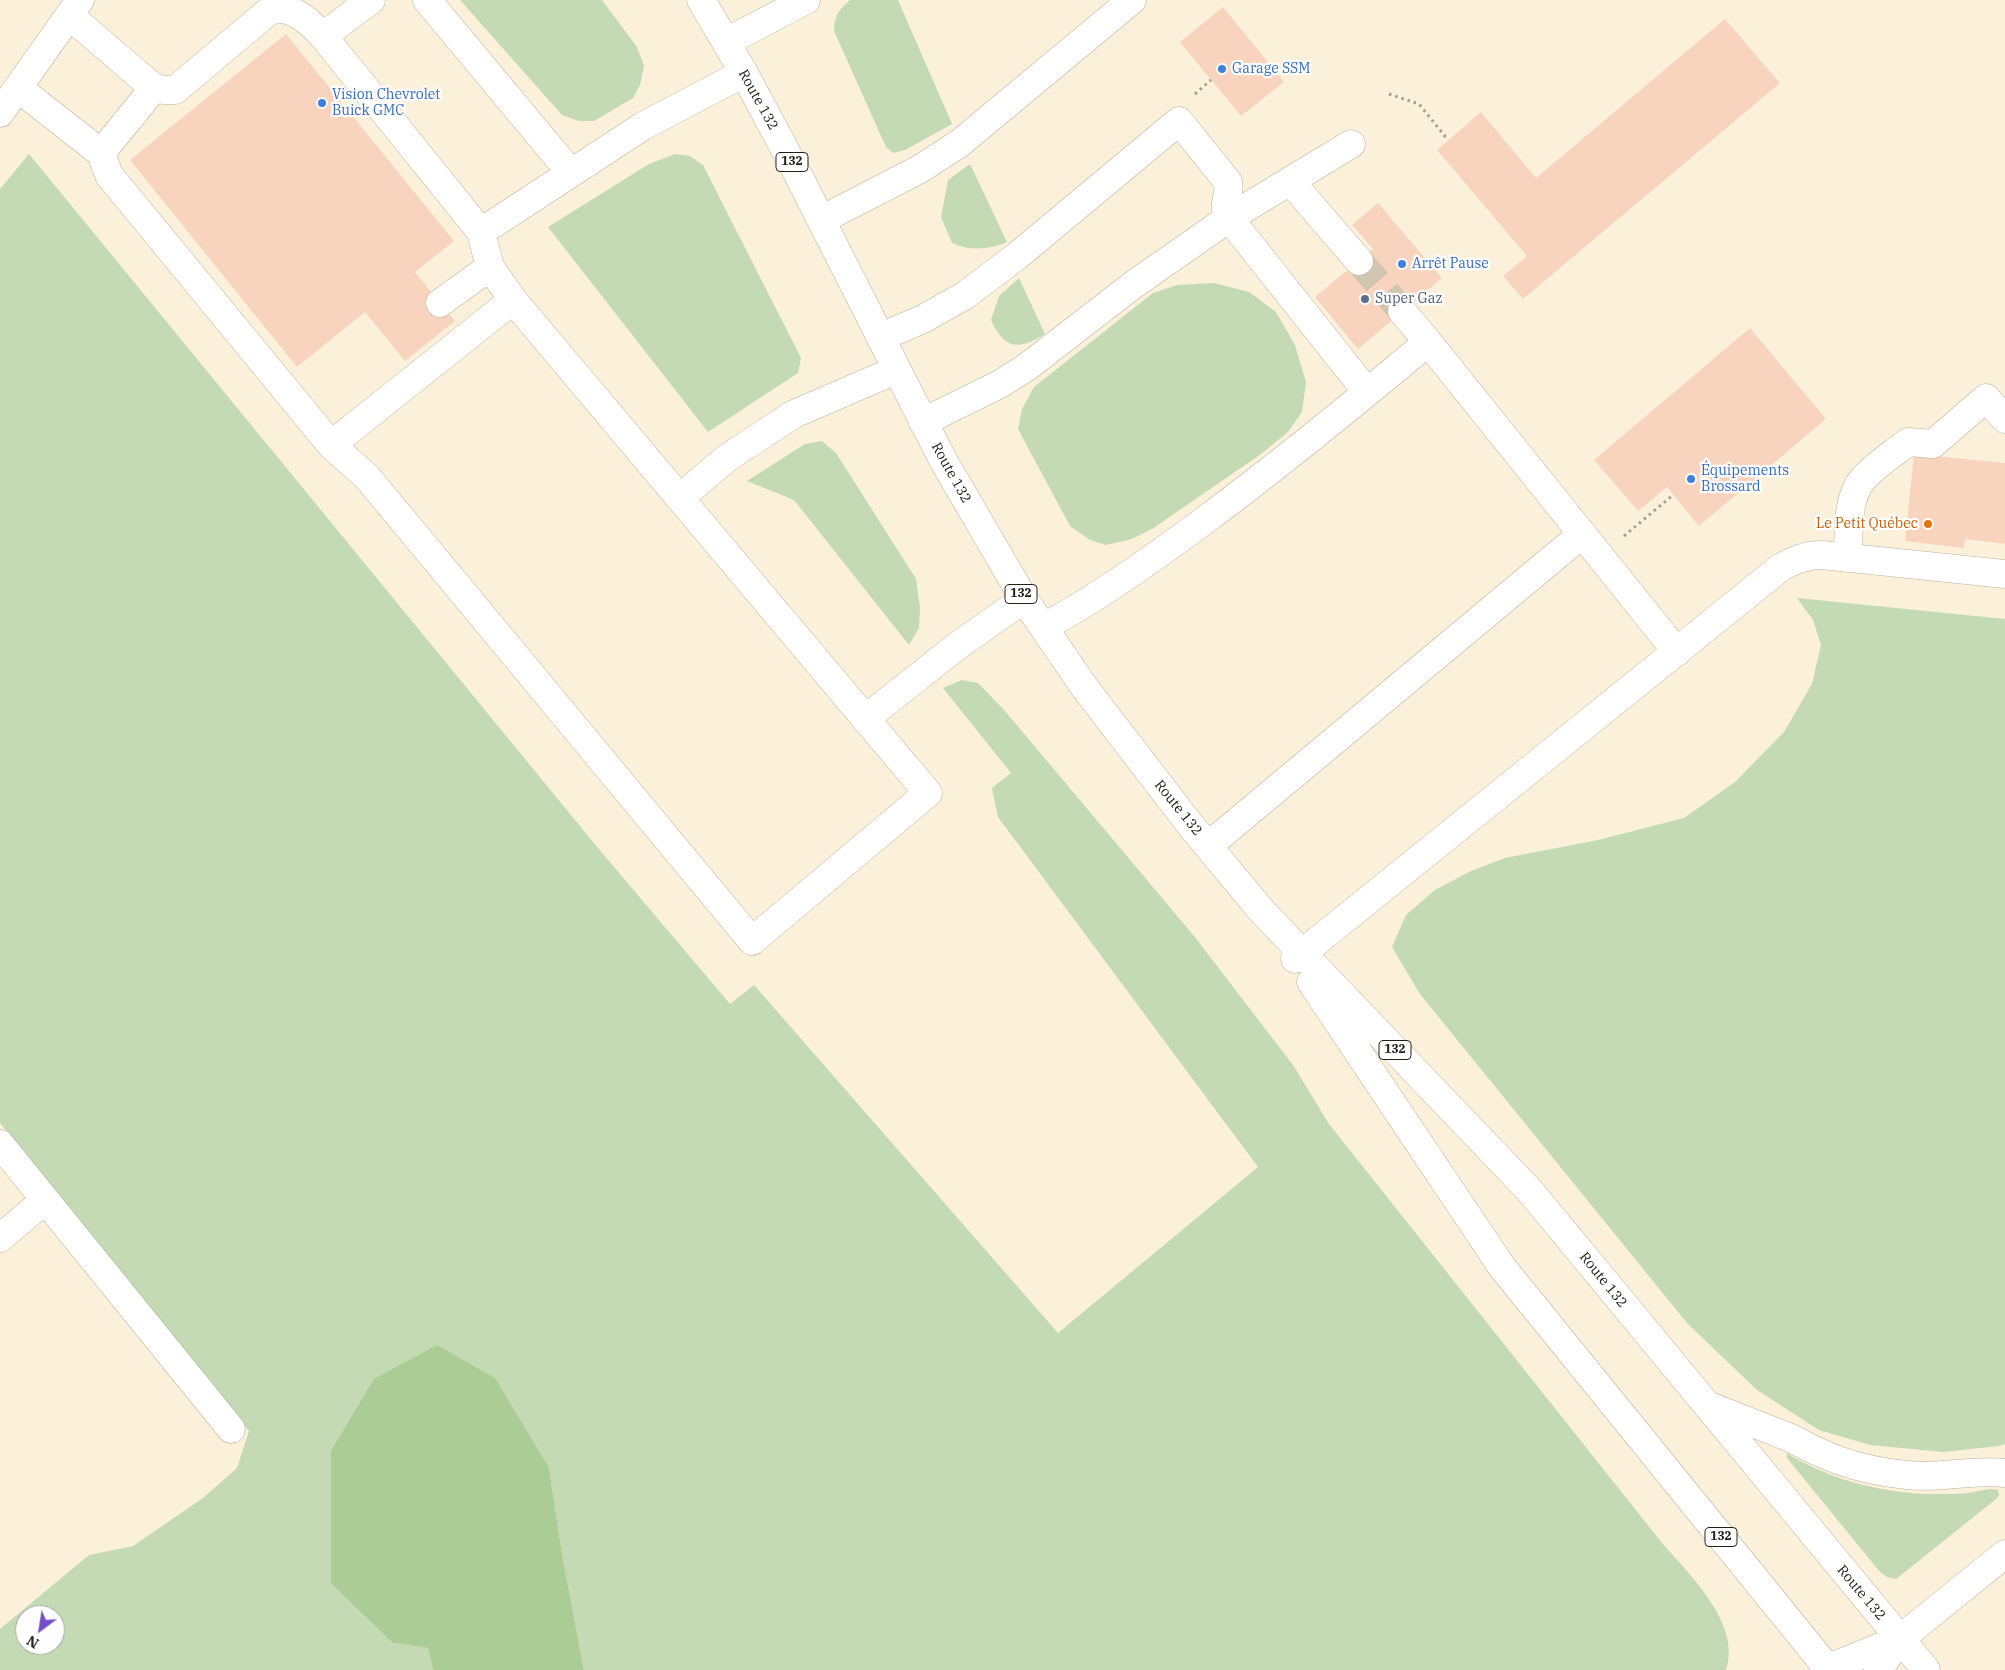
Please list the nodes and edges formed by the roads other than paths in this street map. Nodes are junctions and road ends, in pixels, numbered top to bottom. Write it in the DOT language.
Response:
graph roads {
  1 [pos="371,0"];
  2 [pos="427,0"];
  3 [pos="701,0"];
  4 [pos="806,0"];
  5 [pos="1132,0"];
  6 [pos="75,8"];
  7 [pos="324,36"];
  8 [pos="726,42"];
  9 [pos="744,73"];
  10 [pos="18,88"];
  11 [pos="154,88"];
  12 [pos="0,113"];
  13 [pos="1351,144"];
  14 [pos="101,153"];
  15 [pos="571,173"];
  16 [pos="1290,181"];
  17 [pos="1229,218"];
  18 [pos="821,220"];
  19 [pos="482,232"];
  20 [pos="1359,261"];
  21 [pos="490,267"];
  22 [pos="514,300"];
  23 [pos="440,303"];
  24 [pos="1402,311"];
  25 [pos="880,337"];
  26 [pos="1428,342"];
  27 [pos="896,370"];
  28 [pos="1367,392"];
  29 [pos="2005,418"];
  30 [pos="922,422"];
  31 [pos="331,445"];
  32 [pos="680,498"];
  33 [pos="1581,535"];
  34 [pos="1848,558"];
  35 [pos="2005,574"];
  36 [pos="1024,599"];
  37 [pos="1044,627"];
  38 [pos="1677,652"];
  39 [pos="865,719"];
  40 [pos="1208,846"];
  41 [pos="1298,956"];
  42 [pos="0,1144"];
  43 [pos="45,1200"];
  44 [pos="0,1238"];
  45 [pos="1706,1404"];
  46 [pos="231,1429"];
  47 [pos="2005,1472"];
  48 [pos="2005,1554"];
  49 [pos="1900,1639"];
  50 [pos="1827,1670"];
  51 [pos="1878,1670"];
  52 [pos="1926,1670"];
  1 -- 7 [label="main road"];
  2 -- 15 [label="main road"];
  3 -- 8 [label="main road, Route 132 / 132"];
  4 -- 8 [label="main road"];
  5 -- 18 [label="main road"];
  6 -- 10 [label="main road"];
  6 -- 11 [label="main road"];
  7 -- 11 [label="main road"];
  7 -- 19 [label="main road"];
  8 -- 9 [label="main road, Route 132 / 132"];
  9 -- 15 [label="main road"];
  9 -- 18 [label="main road, Route 132 / 132"];
  10 -- 12 [label="main road"];
  10 -- 14 [label="main road"];
  11 -- 14 [label="main road"];
  13 -- 16 [label="main road"];
  14 -- 31 [label="main road"];
  15 -- 19 [label="main road"];
  16 -- 17 [label="main road"];
  16 -- 20 [label="main road"];
  17 -- 25 [label="main road"];
  17 -- 28 [label="main road"];
  17 -- 30 [label="main road"];
  18 -- 25 [label="main road, Route 132 / 132"];
  19 -- 21 [label="main road"];
  21 -- 22 [label="main road"];
  21 -- 23 [label="main road"];
  22 -- 31 [label="main road"];
  22 -- 32 [label="main road"];
  24 -- 26 [label="main road"];
  25 -- 27 [label="main road, Route 132 / 132"];
  26 -- 28 [label="main road"];
  26 -- 33 [label="main road"];
  27 -- 30 [label="main road, Route 132 / 132"];
  27 -- 32 [label="main road"];
  28 -- 37 [label="main road"];
  29 -- 34 [label="main road"];
  30 -- 36 [label="main road, Route 132 / 132"];
  31 -- 39 [label="main road"];
  32 -- 39 [label="main road"];
  33 -- 38 [label="main road"];
  33 -- 40 [label="main road"];
  34 -- 35 [label="main road"];
  34 -- 38 [label="main road"];
  36 -- 37 [label="main road, Route 132 / 132"];
  36 -- 39 [label="main road"];
  37 -- 40 [label="main road, Route 132 / 132"];
  38 -- 41 [label="main road"];
  40 -- 41 [label="main road, Route 132 / 132"];
  41 -- 45 [label="main road, Route 132 / 132"];
  41 -- 50 [label="main road, Route 132 / 132"];
  42 -- 43 [label="main road"];
  43 -- 44 [label="main road"];
  43 -- 46 [label="main road"];
  45 -- 47 [label="main road"];
  45 -- 49 [label="main road, Route 132 / 132"];
  48 -- 49 [label="main road"];
  49 -- 50 [label="main road"];
  49 -- 51 [label="main road"];
  49 -- 52 [label="main road, Route 132 / 132"];
}
